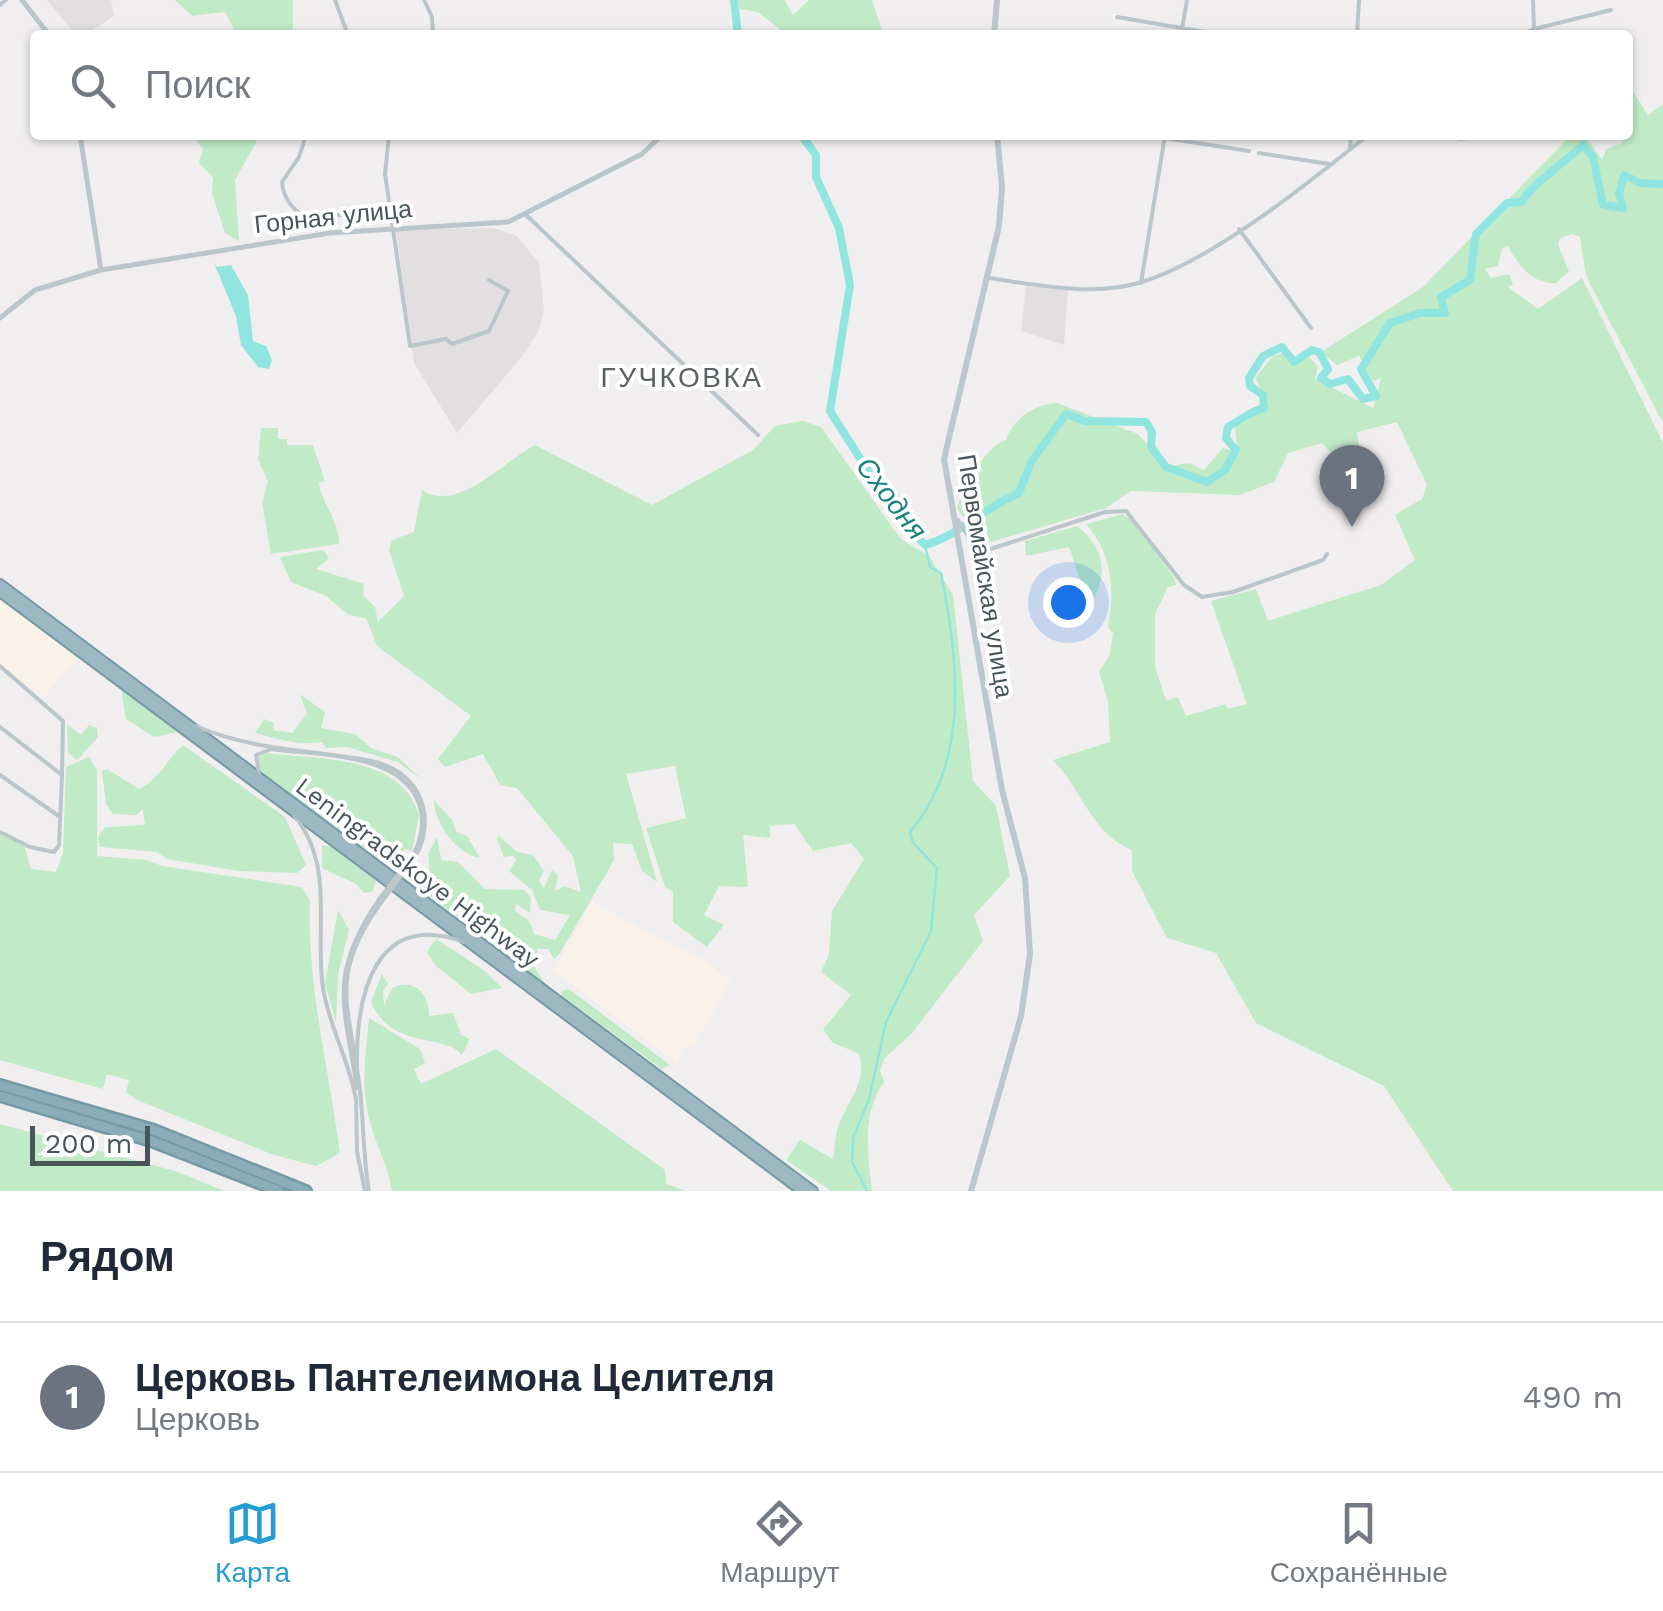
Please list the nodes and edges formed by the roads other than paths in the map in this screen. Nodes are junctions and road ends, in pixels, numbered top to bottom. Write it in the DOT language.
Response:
graph roads {
  1 [pos="6,0"];
  2 [pos="22,0"];
  3 [pos="335,0"];
  4 [pos="424,0"];
  5 [pos="998,0"];
  6 [pos="1187,0"];
  7 [pos="1359,0"];
  8 [pos="1533,0"];
  9 [pos="0,5"];
  10 [pos="1611,10"];
  11 [pos="1116,17"];
  12 [pos="1534,28"];
  13 [pos="45,30"];
  14 [pos="346,30"];
  15 [pos="432,30"];
  16 [pos="995,30"];
  17 [pos="1173,30"];
  18 [pos="1182,30"];
  19 [pos="1357,30"];
  20 [pos="1530,30"];
  21 [pos="81,140"];
  22 [pos="303,140"];
  23 [pos="388,140"];
  24 [pos="657,140"];
  25 [pos="997,140"];
  26 [pos="1164,140"];
  27 [pos="1183,140"];
  28 [pos="1351,140"];
  29 [pos="1362,140"];
  30 [pos="1350,149"];
  31 [pos="1250,151"];
  32 [pos="1259,153"];
  33 [pos="1329,164"];
  34 [pos="390,214"];
  35 [pos="526,215"];
  36 [pos="393,228"];
  37 [pos="1238,229"];
  38 [pos="101,270"];
  39 [pos="989,278"];
  40 [pos="489,280"];
  41 [pos="1140,282"];
  42 [pos="0,318"];
  43 [pos="1311,328"];
  44 [pos="758,435"];
  45 [pos="955,520"];
  46 [pos="1327,554"];
  47 [pos="0,584"];
  48 [pos="0,592"];
  49 [pos="0,666"];
  50 [pos="173,713"];
  51 [pos="0,726"];
  52 [pos="0,774"];
  53 [pos="62,775"];
  54 [pos="264,782"];
  55 [pos="288,808"];
  56 [pos="60,818"];
  57 [pos="0,832"];
  58 [pos="413,858"];
  59 [pos="381,899"];
  60 [pos="468,943"];
  61 [pos="357,1071"];
  62 [pos="0,1084"];
  63 [pos="0,1096"];
  64 [pos="356,1100"];
  65 [pos="279,1191"];
  66 [pos="306,1191"];
  67 [pos="367,1191"];
  68 [pos="802,1191"];
  69 [pos="813,1191"];
  70 [pos="971,1191"];
  1 -- 9 [label="street"];
  2 -- 13 [label="street"];
  3 -- 14 [label="street"];
  4 -- 15 [label="street"];
  5 -- 16 [label="main road"];
  6 -- 18 [label="street"];
  7 -- 19 [label="street"];
  8 -- 12 [label="street"];
  10 -- 12 [label="street"];
  11 -- 17 [label="street"];
  12 -- 20 [label="street"];
  21 -- 38 [label="street"];
  22 -- 34 [label="street"];
  23 -- 34 [label="street"];
  24 -- 35 [label="street, Горная улица"];
  25 -- 39 [label="main road, Первомайская улица"];
  26 -- 41 [label="street"];
  27 -- 31 [label="street"];
  28 -- 30 [label="street"];
  29 -- 30 [label="street"];
  30 -- 33 [label="street"];
  32 -- 33 [label="street"];
  33 -- 37 [label="street"];
  34 -- 36 [label="street"];
  35 -- 36 [label="street, Горная улица"];
  35 -- 44 [label="street"];
  36 -- 38 [label="street, Горная улица"];
  36 -- 40 [label="street"];
  37 -- 41 [label="street"];
  37 -- 43 [label="street"];
  38 -- 42 [label="street, Горная улица"];
  39 -- 41 [label="street"];
  39 -- 45 [label="main road, Первомайская улица"];
  45 -- 46 [label="street"];
  45 -- 70 [label="main road, Первомайская улица"];
  47 -- 50 [label="highway, Leningradskoye Highway"];
  48 -- 55 [label="highway, Leningradskoye Highway"];
  49 -- 53 [label="street"];
  50 -- 54 [label="highway, Leningradskoye Highway"];
  50 -- 58 [label="street"];
  51 -- 53 [label="street"];
  52 -- 56 [label="street"];
  53 -- 56 [label="street"];
  54 -- 58 [label="street"];
  54 -- 69 [label="highway, Leningradskoye Highway"];
  55 -- 60 [label="highway, Leningradskoye Highway"];
  55 -- 64 [label="street"];
  56 -- 57 [label="street"];
  58 -- 59 [label="street, bridge"];
  59 -- 61 [label="street"];
  59 -- 64 [label="street"];
  60 -- 61 [label="street"];
  60 -- 68 [label="highway, Leningradskoye Highway"];
  61 -- 67 [label="street"];
  62 -- 66 [label="highway"];
  63 -- 65 [label="highway"];
  64 -- 67 [label="street"];
}
